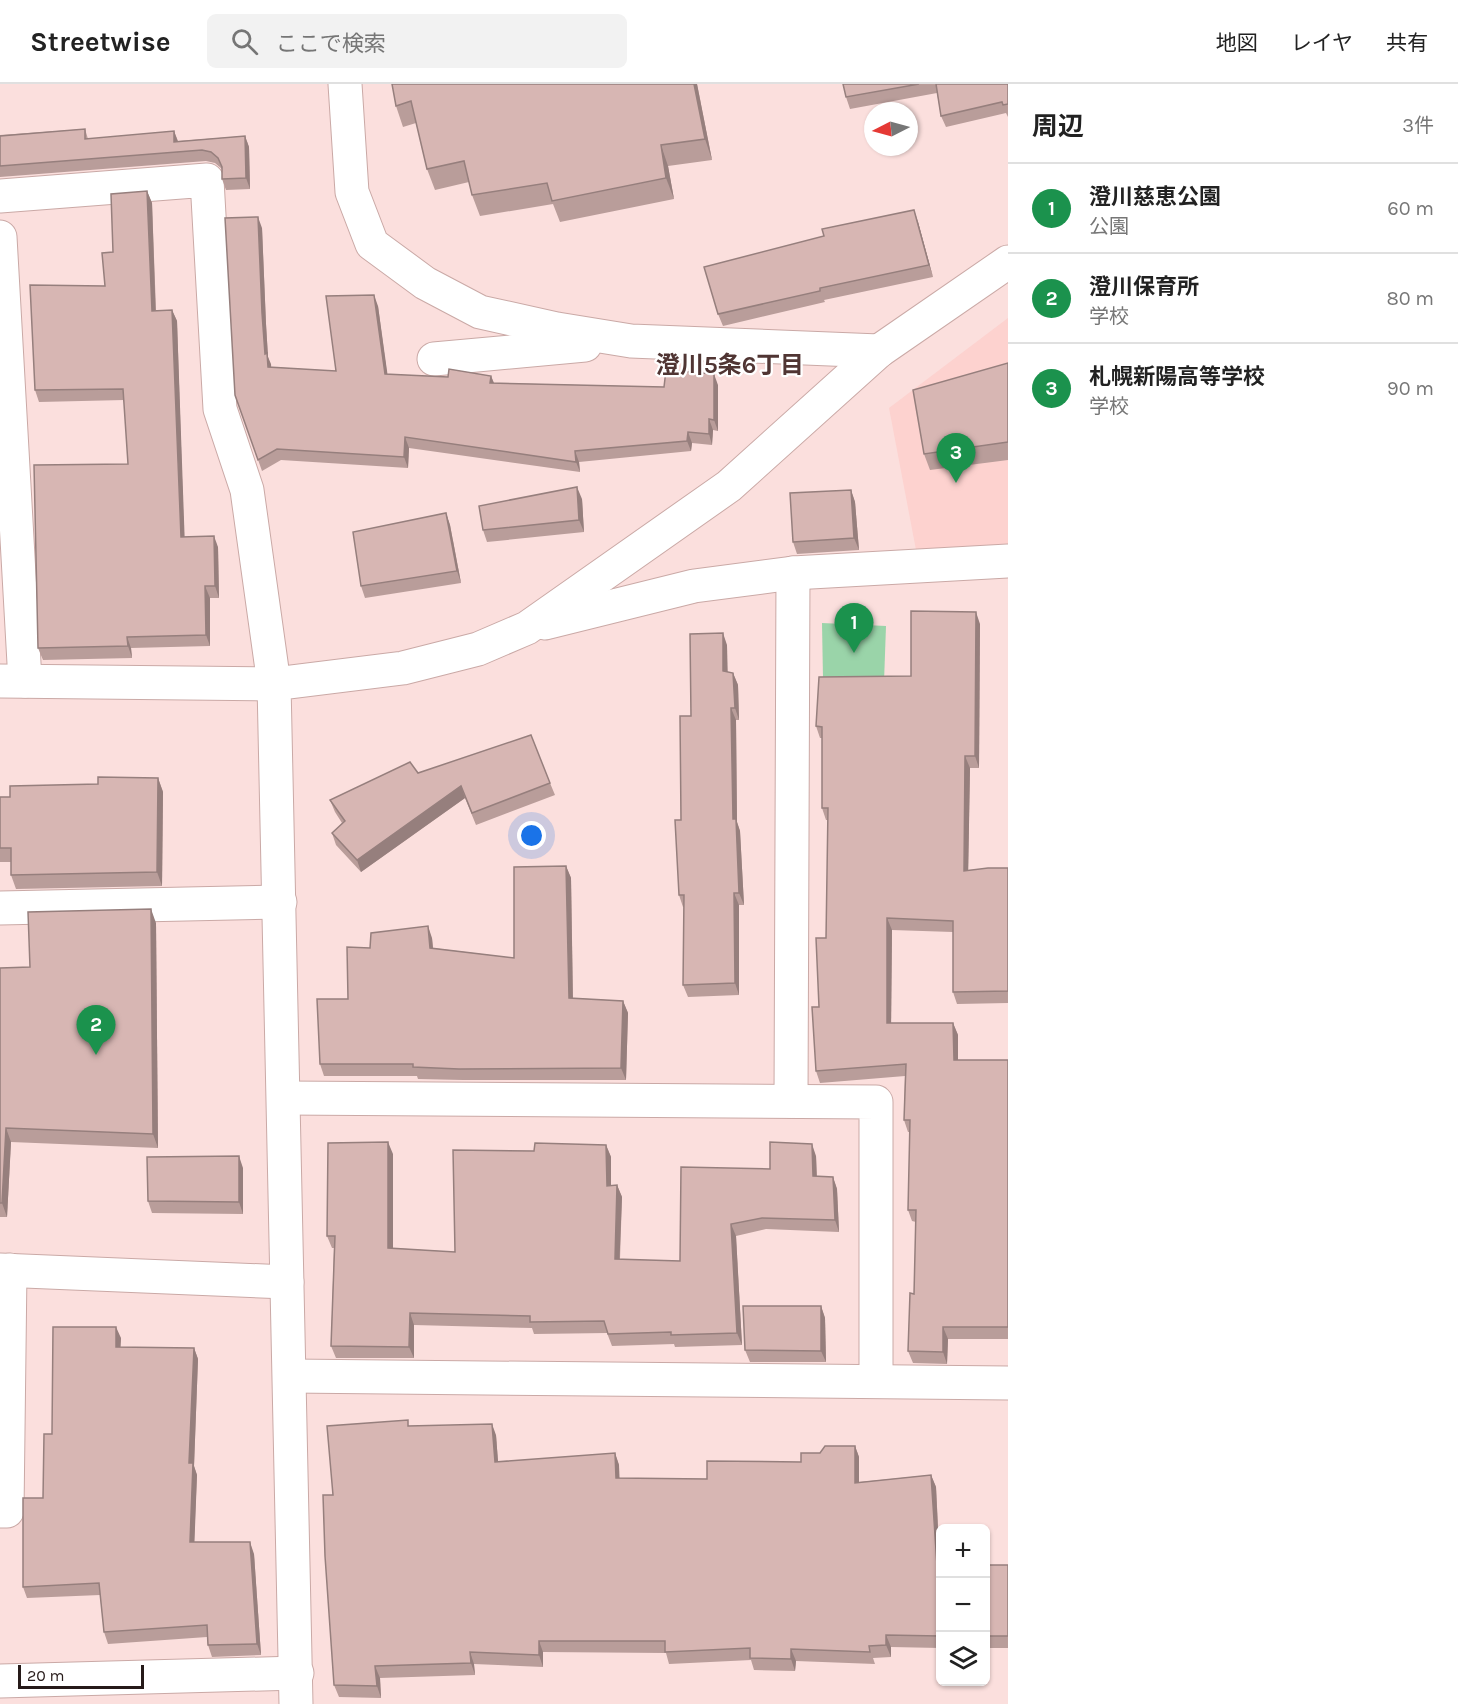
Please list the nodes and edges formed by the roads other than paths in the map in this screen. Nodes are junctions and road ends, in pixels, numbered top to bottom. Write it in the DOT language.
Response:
graph roads {
  1 [pos="345,84"];
  2 [pos="0,196"];
  3 [pos="0,237"];
  4 [pos="1008,262"];
  5 [pos="631,340"];
  6 [pos="879,351"];
  7 [pos="434,359"];
  8 [pos="1008,561"];
  9 [pos="793,573"];
  10 [pos="527,628"];
  11 [pos="12,681"];
  12 [pos="274,684"];
  13 [pos="280,902"];
  14 [pos="0,908"];
  15 [pos="284,1098"];
  16 [pos="791,1101"];
  17 [pos="5,1270"];
  18 [pos="287,1282"];
  19 [pos="290,1376"];
  20 [pos="876,1382"];
  21 [pos="1008,1383"];
  22 [pos="0,1511"];
  23 [pos="0,1681"];
  24 [pos="296,1689"];
  1 -- 5 [label="street"];
  2 -- 12 [label="street"];
  3 -- 11 [label="street"];
  4 -- 6 [label="street"];
  5 -- 6 [label="street"];
  5 -- 7 [label="street"];
  6 -- 10 [label="street"];
  8 -- 9 [label="street"];
  9 -- 10 [label="street"];
  9 -- 16 [label="street"];
  10 -- 12 [label="street"];
  11 -- 12 [label="street"];
  12 -- 13 [label="street"];
  13 -- 14 [label="street"];
  13 -- 15 [label="street"];
  15 -- 16 [label="street"];
  15 -- 18 [label="street"];
  16 -- 20 [label="street"];
  17 -- 18 [label="street"];
  17 -- 22 [label="street"];
  18 -- 19 [label="street"];
  19 -- 20 [label="street"];
  19 -- 24 [label="street"];
  20 -- 21 [label="street"];
  23 -- 24 [label="street"];
}
